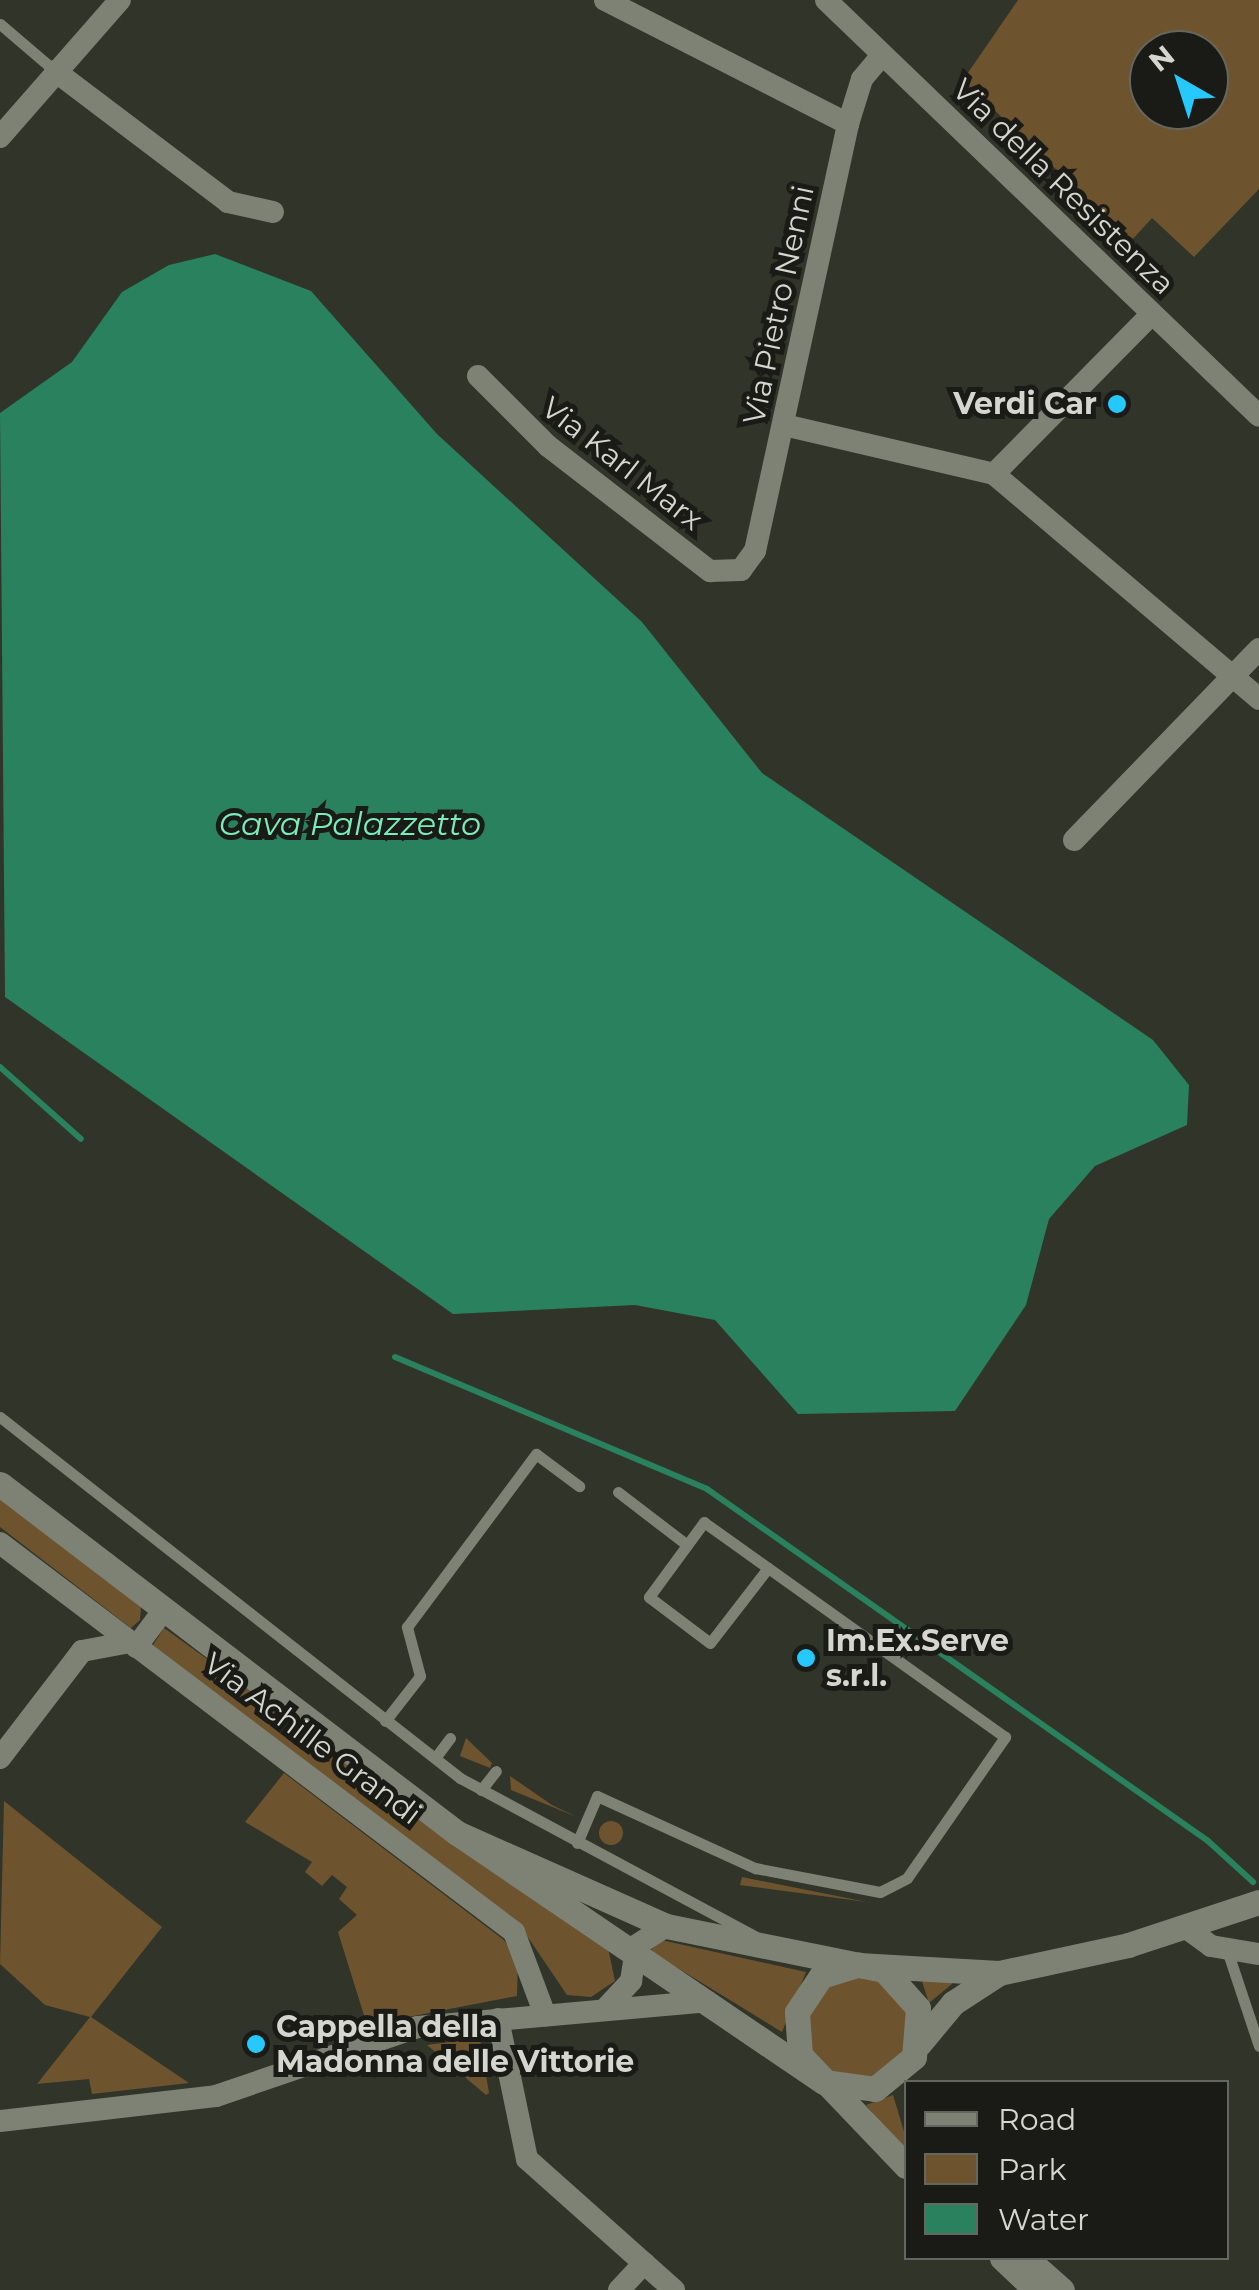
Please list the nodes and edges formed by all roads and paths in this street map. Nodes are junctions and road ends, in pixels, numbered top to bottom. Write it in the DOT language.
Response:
graph roads {
  1 [pos="120,0"];
  2 [pos="605,0"];
  3 [pos="826,0"];
  4 [pos="0,24"];
  5 [pos="882,54"];
  6 [pos="56,71"];
  7 [pos="848,124"];
  8 [pos="0,136"];
  9 [pos="273,212"];
  10 [pos="1152,314"];
  11 [pos="478,376"];
  12 [pos="1259,416"];
  13 [pos="784,425"];
  14 [pos="994,474"];
  15 [pos="741,570"];
  16 [pos="1259,650"];
  17 [pos="1232,677"];
  18 [pos="1259,699"];
  19 [pos="1074,840"];
  20 [pos="0,1417"];
  21 [pos="0,1484"];
  22 [pos="579,1486"];
  23 [pos="618,1492"];
  24 [pos="0,1544"];
  25 [pos="687,1545"];
  26 [pos="768,1568"];
  27 [pos="81,1604"];
  28 [pos="163,1611"];
  29 [pos="133,1644"];
  30 [pos="76,1657"];
  31 [pos="386,1721"];
  32 [pos="450,1738"];
  33 [pos="0,1758"];
  34 [pos="435,1758"];
  35 [pos="496,1772"];
  36 [pos="481,1790"];
  37 [pos="457,1833"];
  38 [pos="577,1843"];
  39 [pos="1259,1902"];
  40 [pos="666,1926"];
  41 [pos="1185,1928"];
  42 [pos="1227,1950"];
  43 [pos="1259,1954"];
  44 [pos="778,1955"];
  45 [pos="634,1957"];
  46 [pos="863,1965"];
  47 [pos="999,1973"];
  48 [pos="707,2001"];
  49 [pos="606,2008"];
  50 [pos="544,2015"];
  51 [pos="498,2019"];
  52 [pos="918,2045"];
  53 [pos="1259,2046"];
  54 [pos="814,2074"];
  55 [pos="910,2080"];
  56 [pos="0,2120"];
  57 [pos="904,2164"];
  58 [pos="1004,2260"];
  59 [pos="1028,2260"];
  60 [pos="644,2264"];
  61 [pos="619,2290"];
  62 [pos="674,2290"];
  63 [pos="1036,2290"];
  64 [pos="1062,2290"];
  1 -- 6 [label="street"];
  2 -- 7 [label="street"];
  3 -- 5 [label="street, Via della Resistenza"];
  4 -- 6 [label="lane"];
  5 -- 7 [label="street, Via Pietro Nenni"];
  5 -- 10 [label="street, Via della Resistenza"];
  6 -- 8 [label="street"];
  6 -- 9 [label="street"];
  7 -- 13 [label="street, Via Pietro Nenni"];
  10 -- 12 [label="street, Via della Resistenza"];
  10 -- 14 [label="street"];
  11 -- 15 [label="street, Via Karl Marx"];
  13 -- 14 [label="street"];
  13 -- 15 [label="street, Via Pietro Nenni"];
  14 -- 17 [label="street"];
  16 -- 17 [label="street"];
  17 -- 18 [label="street"];
  17 -- 19 [label="street"];
  20 -- 31 [label="lane"];
  21 -- 28 [label="main road, Via Achille Grandi"];
  22 -- 31 [label="lane"];
  23 -- 25 [label="lane"];
  24 -- 27 [label="street, Via Achille Grandi"];
  25 -- 26 [label="lane"];
  25 -- 26 [label="lane"];
  26 -- 38 [label="lane"];
  27 -- 29 [label="street, Via Achille Grandi"];
  27 -- 30 [label="street"];
  28 -- 29 [label="street"];
  28 -- 37 [label="main road, Via Achille Grandi"];
  29 -- 30 [label="street"];
  29 -- 50 [label="street, Via Achille Grandi"];
  30 -- 33 [label="street"];
  31 -- 34 [label="lane"];
  32 -- 34 [label="lane"];
  34 -- 36 [label="lane"];
  35 -- 36 [label="lane"];
  36 -- 38 [label="lane"];
  37 -- 40 [label="main road, Via Achille Grandi"];
  37 -- 45 [label="main road, Via Achille Grandi"];
  38 -- 44 [label="lane"];
  39 -- 41 [label="main road"];
  40 -- 44 [label="main road, Via Achille Grandi"];
  40 -- 45 [label="street"];
  41 -- 42 [label="street"];
  41 -- 47 [label="main road"];
  42 -- 43 [label="street"];
  42 -- 53 [label="lane"];
  44 -- 46 [label="main road, Via Achille Grandi"];
  45 -- 48 [label="main road, Via Achille Grandi"];
  45 -- 49 [label="street"];
  46 -- 47 [label="main road"];
  46 -- 52 [label="main road, Via Achille Grandi"];
  46 -- 54 [label="main road"];
  47 -- 52 [label="main road"];
  48 -- 49 [label="street"];
  48 -- 54 [label="main road, Via Achille Grandi"];
  49 -- 50 [label="street"];
  50 -- 51 [label="street"];
  51 -- 56 [label="street"];
  51 -- 60 [label="street"];
  52 -- 54 [label="main road, Via Achille Grandi"];
  52 -- 55 [label="main road"];
  54 -- 57 [label="main road"];
  58 -- 63 [label="main road"];
  59 -- 64 [label="main road"];
  60 -- 61 [label="street"];
  60 -- 62 [label="street"];
}
